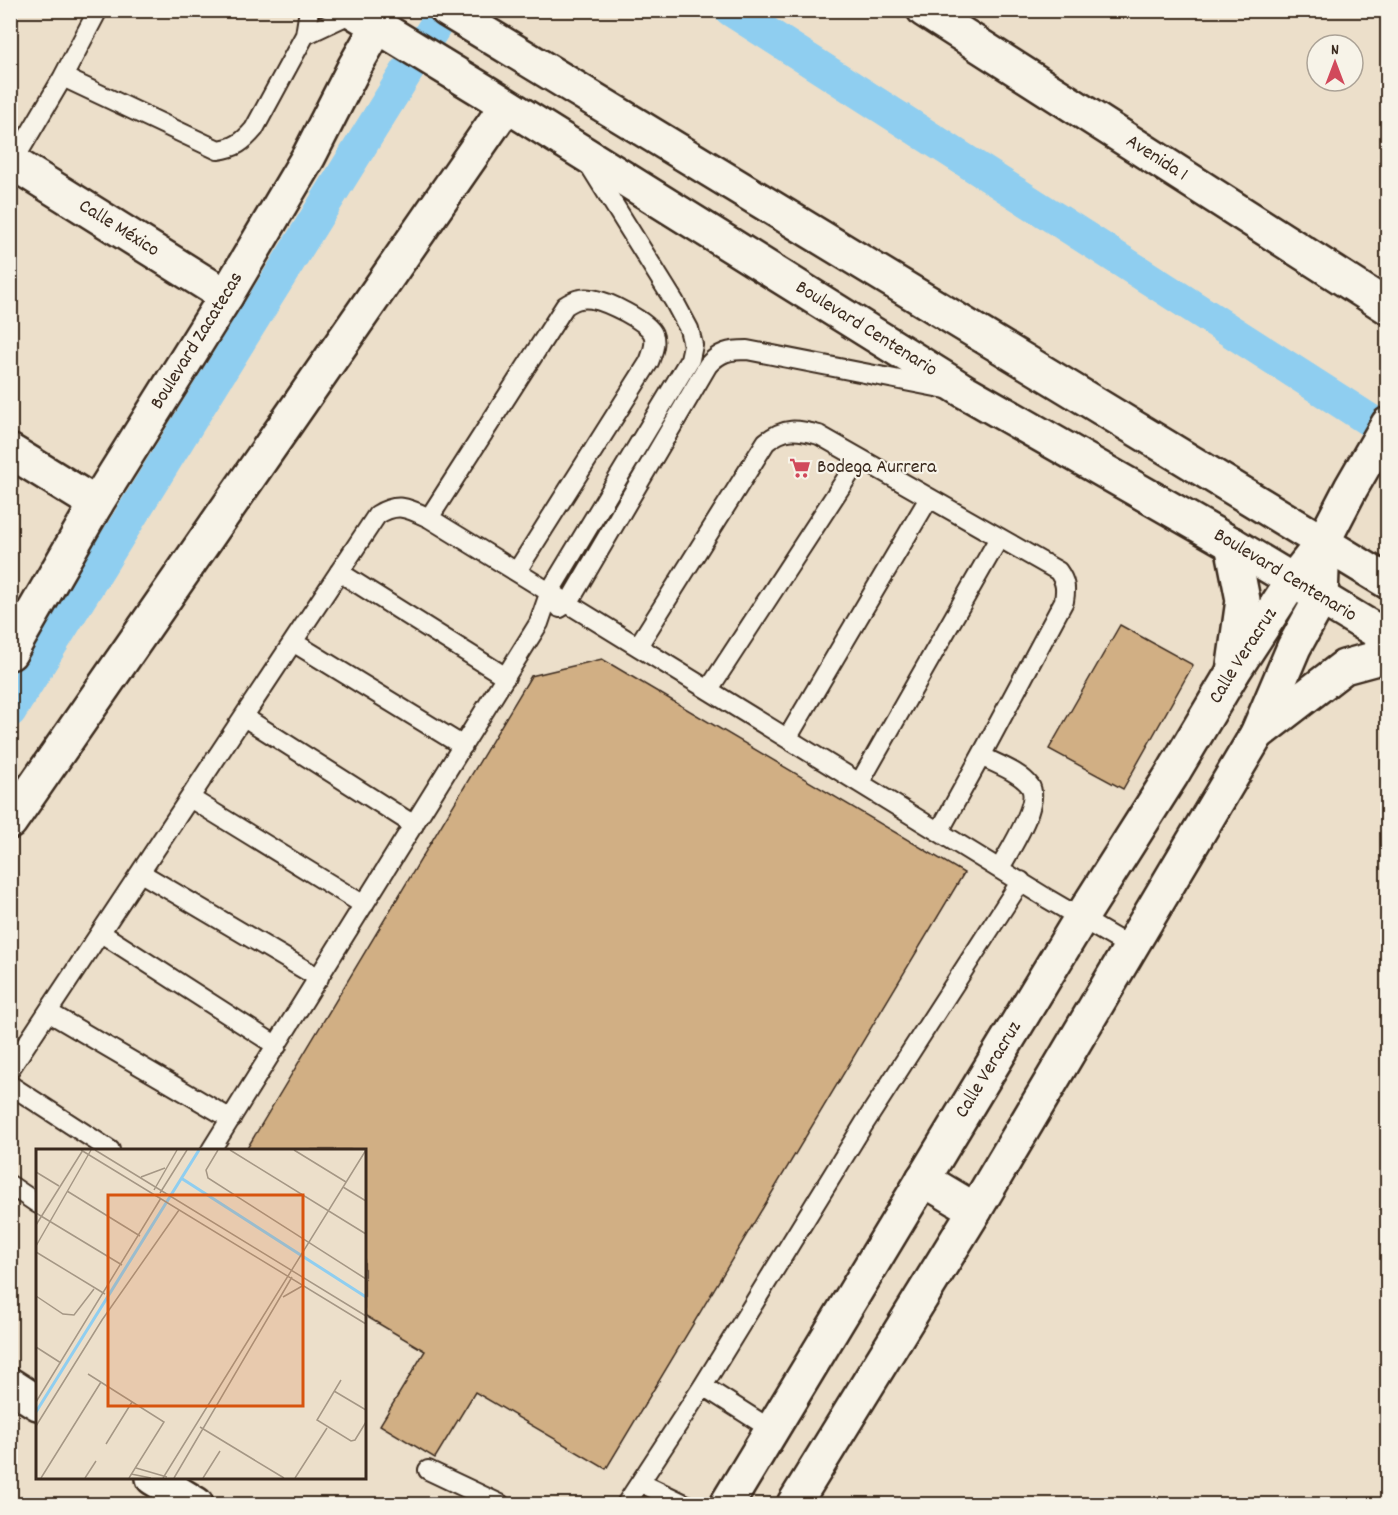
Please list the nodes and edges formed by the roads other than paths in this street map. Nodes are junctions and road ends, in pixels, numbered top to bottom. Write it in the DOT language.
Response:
graph roads {
  1 [pos="98,10"];
  2 [pos="309,10"];
  3 [pos="447,10"];
  4 [pos="924,10"];
  5 [pos="368,19"];
  6 [pos="305,35"];
  7 [pos="63,77"];
  8 [pos="495,99"];
  9 [pos="582,154"];
  10 [pos="12,161"];
  11 [pos="226,296"];
  12 [pos="1388,307"];
  13 [pos="677,381"];
  14 [pos="693,390"];
  15 [pos="966,392"];
  16 [pos="1388,424"];
  17 [pos="10,451"];
  18 [pos="859,459"];
  19 [pos="621,474"];
  20 [pos="639,483"];
  21 [pos="929,498"];
  22 [pos="96,504"];
  23 [pos="429,518"];
  24 [pos="999,538"];
  25 [pos="1323,542"];
  26 [pos="1232,544"];
  27 [pos="517,571"];
  28 [pos="339,572"];
  29 [pos="1293,580"];
  30 [pos="1388,582"];
  31 [pos="550,591"];
  32 [pos="1321,598"];
  33 [pos="569,602"];
  34 [pos="539,623"];
  35 [pos="1388,638"];
  36 [pos="293,642"];
  37 [pos="638,646"];
  38 [pos="10,653"];
  39 [pos="1388,655"];
  40 [pos="1233,672"];
  41 [pos="506,677"];
  42 [pos="709,689"];
  43 [pos="244,717"];
  44 [pos="1257,734"];
  45 [pos="788,737"];
  46 [pos="463,746"];
  47 [pos="981,756"];
  48 [pos="860,782"];
  49 [pos="190,798"];
  50 [pos="10,822"];
  51 [pos="414,825"];
  52 [pos="940,830"];
  53 [pos="1000,868"];
  54 [pos="141,873"];
  55 [pos="1021,881"];
  56 [pos="364,905"];
  57 [pos="1081,918"];
  58 [pos="101,933"];
  59 [pos="1130,946"];
  60 [pos="319,978"];
  61 [pos="48,1012"];
  62 [pos="277,1046"];
  63 [pos="10,1069"];
  64 [pos="10,1085"];
  65 [pos="231,1119"];
  66 [pos="108,1149"];
  67 [pos="213,1149"];
  68 [pos="923,1179"];
  69 [pos="10,1185"];
  70 [pos="36,1203"];
  71 [pos="975,1210"];
  72 [pos="10,1386"];
  73 [pos="703,1386"];
  74 [pos="36,1402"];
  75 [pos="772,1430"];
  76 [pos="428,1470"];
  77 [pos="641,1483"];
  78 [pos="500,1504"];
  79 [pos="626,1504"];
  80 [pos="685,1504"];
  81 [pos="727,1504"];
  82 [pos="794,1504"];
  1 -- 7 [label="lane"];
  2 -- 6 [label="lane"];
  3 -- 25 [label="street"];
  4 -- 12 [label="street, Avenida 1"];
  5 -- 6 [label="lane"];
  5 -- 8 [label="street, Boulevard Centenario"];
  5 -- 11 [label="street, Boulevard Zacatecas"];
  6 -- 7 [label="lane"];
  7 -- 10 [label="lane"];
  8 -- 9 [label="street, Boulevard Centenario"];
  8 -- 50 [label="street"];
  9 -- 13 [label="lane"];
  9 -- 15 [label="street, Boulevard Centenario"];
  10 -- 11 [label="street, Calle México"];
  11 -- 22 [label="street, Boulevard Zacatecas"];
  13 -- 14 [label="lane"];
  13 -- 19 [label="lane"];
  14 -- 15 [label="lane"];
  14 -- 20 [label="lane"];
  15 -- 26 [label="street, Boulevard Centenario"];
  16 -- 25 [label="street"];
  17 -- 22 [label="street"];
  18 -- 21 [label="lane"];
  18 -- 37 [label="lane"];
  18 -- 42 [label="lane"];
  19 -- 20 [label="lane"];
  19 -- 31 [label="lane"];
  20 -- 33 [label="lane"];
  21 -- 24 [label="lane"];
  21 -- 45 [label="lane"];
  22 -- 38 [label="street, Boulevard Zacatecas"];
  23 -- 27 [label="lane"];
  23 -- 27 [label="lane"];
  23 -- 28 [label="lane"];
  24 -- 47 [label="lane"];
  24 -- 48 [label="lane"];
  25 -- 29 [label="street, Calle Veracruz"];
  25 -- 30 [label="street"];
  25 -- 32 [label="street, Calle Veracruz"];
  26 -- 29 [label="street, Boulevard Centenario"];
  26 -- 40 [label="street"];
  27 -- 31 [label="lane"];
  28 -- 36 [label="lane"];
  28 -- 41 [label="lane"];
  29 -- 32 [label="street, Boulevard Centenario"];
  29 -- 40 [label="street, Calle Veracruz"];
  31 -- 33 [label="lane"];
  31 -- 34 [label="lane"];
  32 -- 35 [label="street, Boulevard Centenario"];
  32 -- 44 [label="street, Calle Veracruz"];
  33 -- 34 [label="lane"];
  33 -- 37 [label="lane"];
  34 -- 41 [label="lane"];
  36 -- 43 [label="lane"];
  36 -- 46 [label="lane"];
  37 -- 42 [label="lane"];
  39 -- 44 [label="street"];
  40 -- 57 [label="street, Calle Veracruz"];
  41 -- 46 [label="lane"];
  42 -- 45 [label="lane"];
  43 -- 49 [label="lane"];
  43 -- 51 [label="lane"];
  44 -- 59 [label="street, Calle Veracruz"];
  45 -- 48 [label="lane"];
  46 -- 51 [label="lane"];
  47 -- 52 [label="lane"];
  47 -- 53 [label="lane"];
  48 -- 52 [label="lane"];
  49 -- 54 [label="lane"];
  49 -- 56 [label="lane"];
  51 -- 56 [label="lane"];
  52 -- 53 [label="lane"];
  53 -- 55 [label="lane"];
  54 -- 58 [label="lane"];
  54 -- 60 [label="lane"];
  55 -- 57 [label="lane"];
  55 -- 73 [label="lane"];
  56 -- 60 [label="lane"];
  57 -- 59 [label="lane"];
  57 -- 68 [label="street, Calle Veracruz"];
  58 -- 61 [label="lane"];
  58 -- 62 [label="lane"];
  59 -- 71 [label="street, Calle Veracruz"];
  60 -- 62 [label="lane"];
  61 -- 63 [label="lane"];
  61 -- 65 [label="lane"];
  62 -- 65 [label="lane"];
  64 -- 66 [label="lane"];
  65 -- 67 [label="lane"];
  68 -- 71 [label="street"];
  68 -- 75 [label="street, Calle Veracruz"];
  69 -- 70 [label="lane"];
  71 -- 82 [label="street, Calle Veracruz"];
  72 -- 74 [label="street"];
  73 -- 75 [label="lane"];
  73 -- 77 [label="lane"];
  75 -- 81 [label="street, Calle Veracruz"];
  76 -- 78 [label="lane"];
  77 -- 79 [label="lane"];
  77 -- 80 [label="lane"];
}
